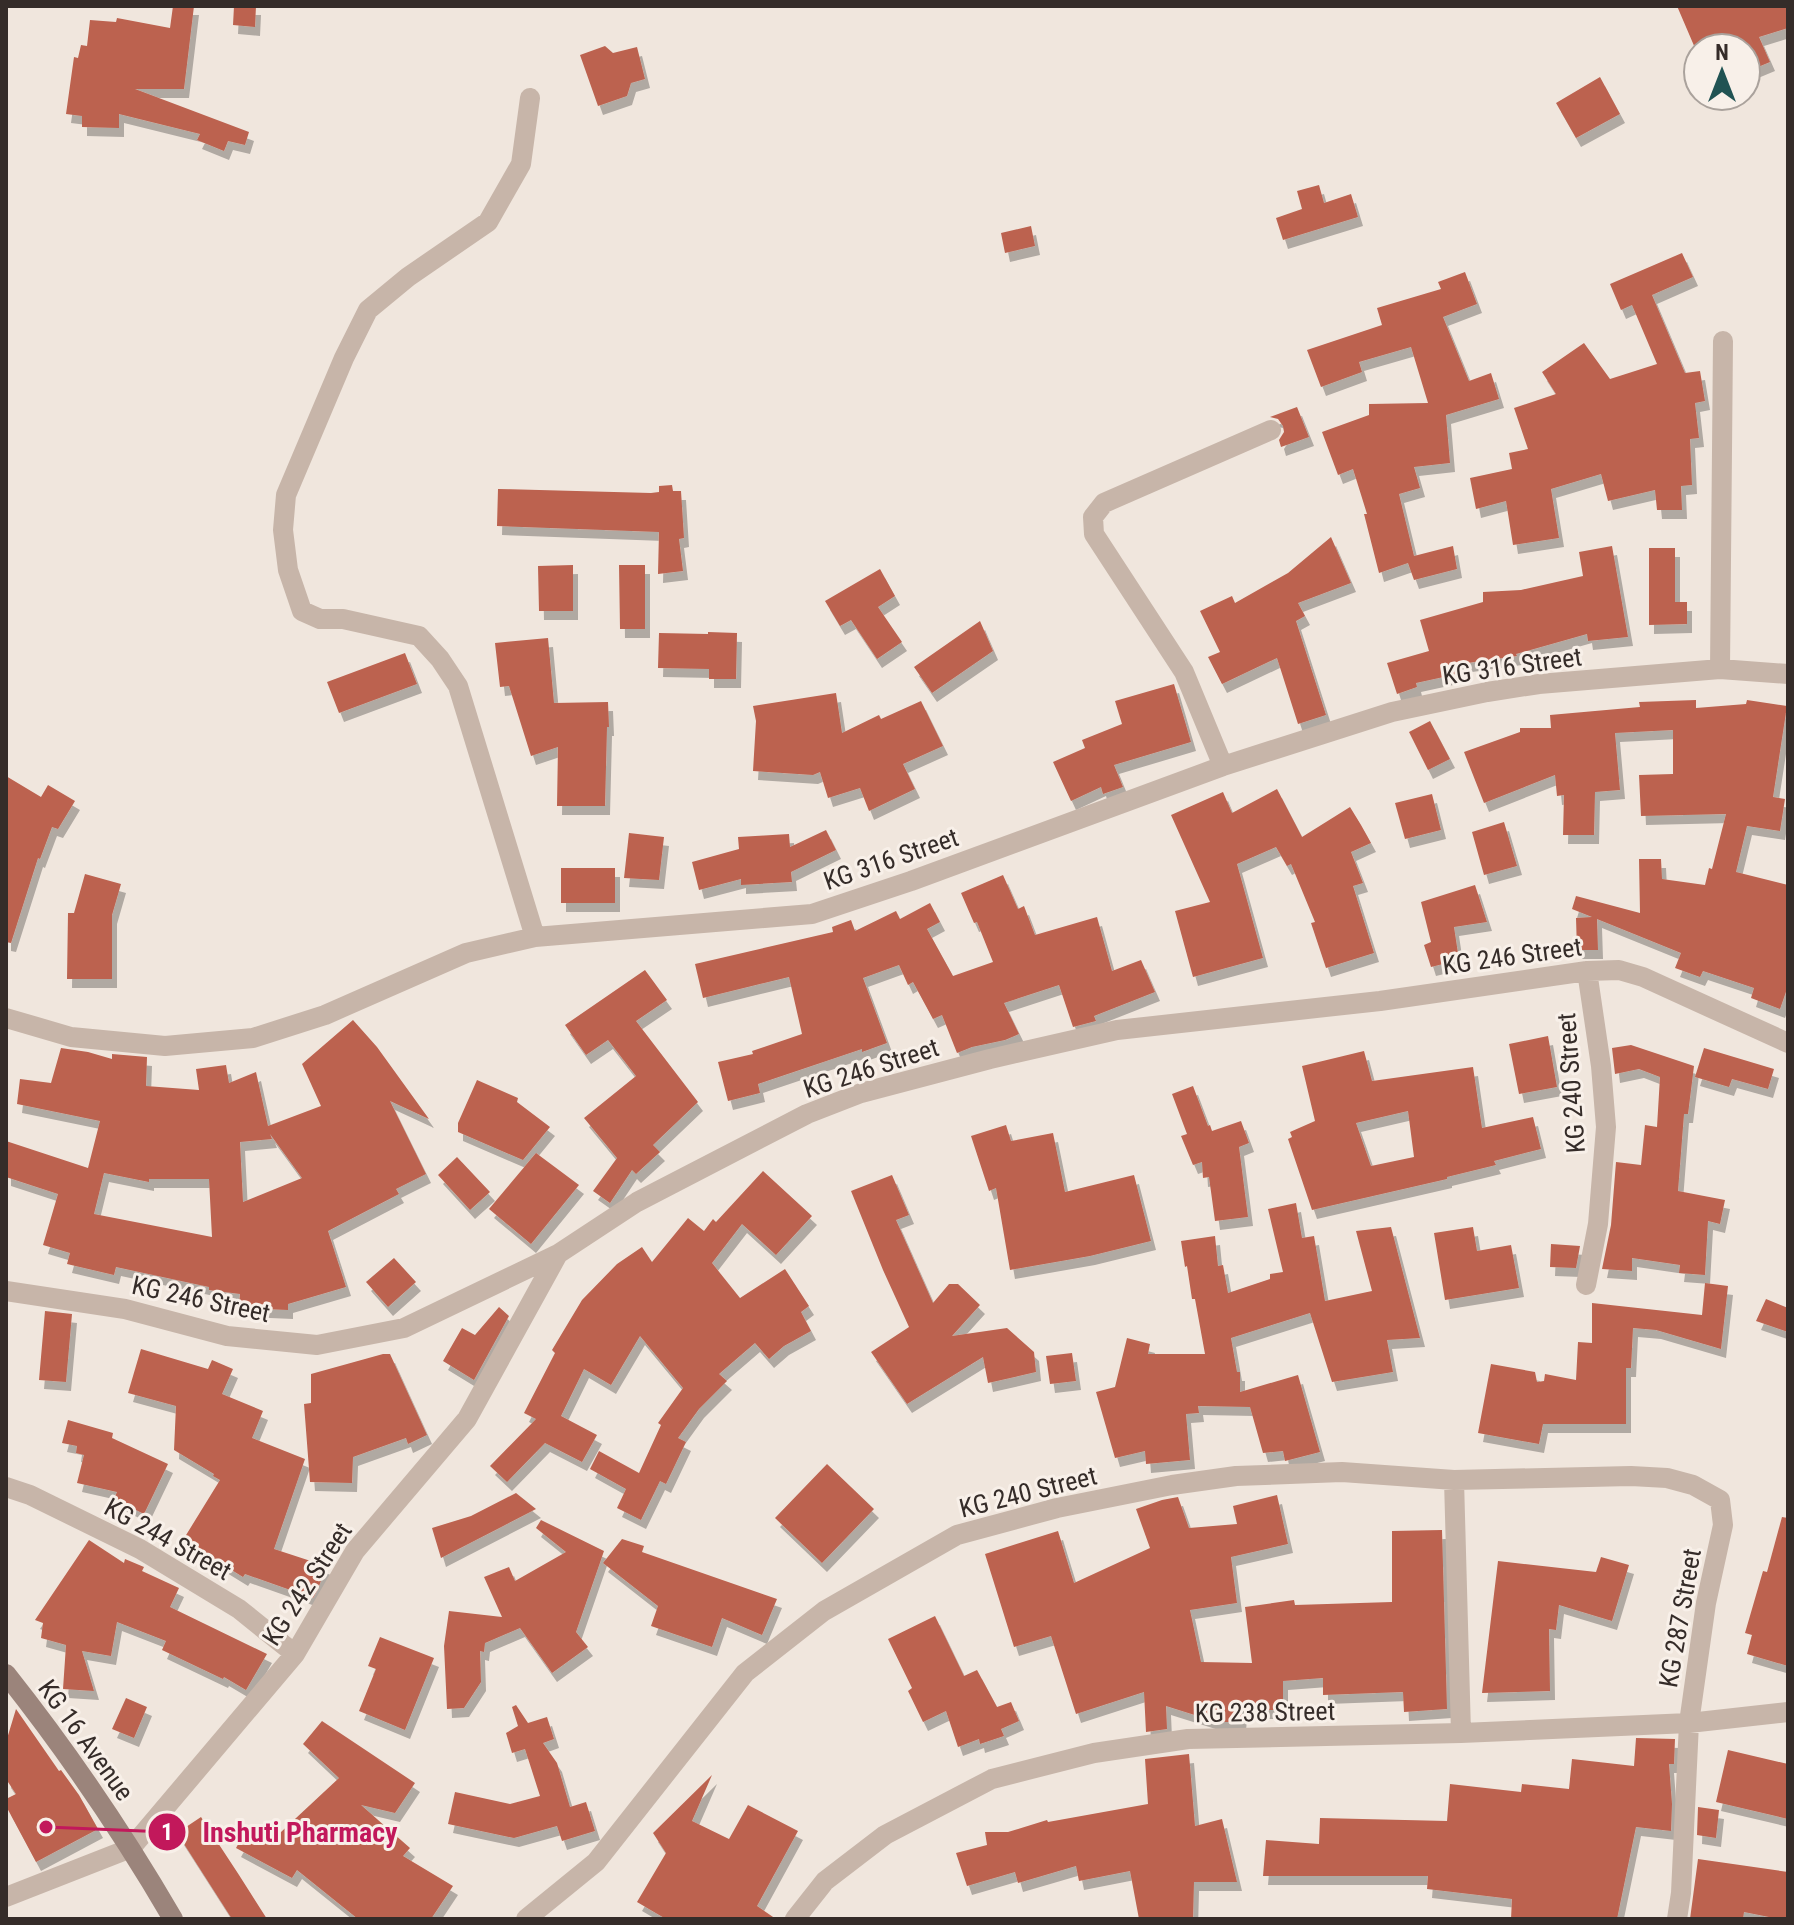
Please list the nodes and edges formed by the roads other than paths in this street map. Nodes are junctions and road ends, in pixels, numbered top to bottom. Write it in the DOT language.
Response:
graph roads {
  1 [pos="530,98"];
  2 [pos="1723,341"];
  3 [pos="1271,430"];
  4 [pos="1720,669"];
  5 [pos="1788,674"];
  6 [pos="1223,766"];
  7 [pos="535,937"];
  8 [pos="1587,971"];
  9 [pos="6,1018"];
  10 [pos="1788,1043"];
  11 [pos="558,1254"];
  12 [pos="1586,1285"];
  13 [pos="6,1291"];
  14 [pos="1550,1477"];
  15 [pos="1454,1480"];
  16 [pos="6,1487"];
  17 [pos="295,1654"];
  18 [pos="6,1674"];
  19 [pos="1788,1712"];
  20 [pos="1689,1723"];
  21 [pos="1461,1733"];
  22 [pos="131,1848"];
  23 [pos="6,1897"];
  24 [pos="173,1919"];
  25 [pos="526,1919"];
  26 [pos="795,1919"];
  27 [pos="1677,1919"];
  1 -- 7 [label="street"];
  2 -- 4 [label="street"];
  3 -- 6 [label="street"];
  4 -- 5 [label="street, KG 316 Street"];
  4 -- 6 [label="street, KG 316 Street"];
  6 -- 7 [label="street, KG 316 Street"];
  7 -- 9 [label="street, KG 316 Street"];
  8 -- 10 [label="street, KG 246 Street"];
  8 -- 11 [label="street, KG 246 Street"];
  8 -- 12 [label="street, KG 240 Street"];
  11 -- 13 [label="street, KG 246 Street"];
  11 -- 17 [label="street, KG 242 Street"];
  14 -- 15 [label="street, KG 240 Street"];
  14 -- 20 [label="street, KG 287 Street"];
  15 -- 21 [label="street"];
  15 -- 25 [label="street, KG 240 Street"];
  16 -- 17 [label="street, KG 244 Street"];
  17 -- 22 [label="street, KG 242 Street"];
  18 -- 22 [label="street, KG 16 Avenue"];
  19 -- 20 [label="street, KG 238 Street"];
  20 -- 21 [label="street, KG 238 Street"];
  20 -- 27 [label="street, KG 287 Street"];
  21 -- 26 [label="street, KG 238 Street"];
  22 -- 23 [label="street"];
  22 -- 24 [label="street, KG 16 Avenue"];
}
